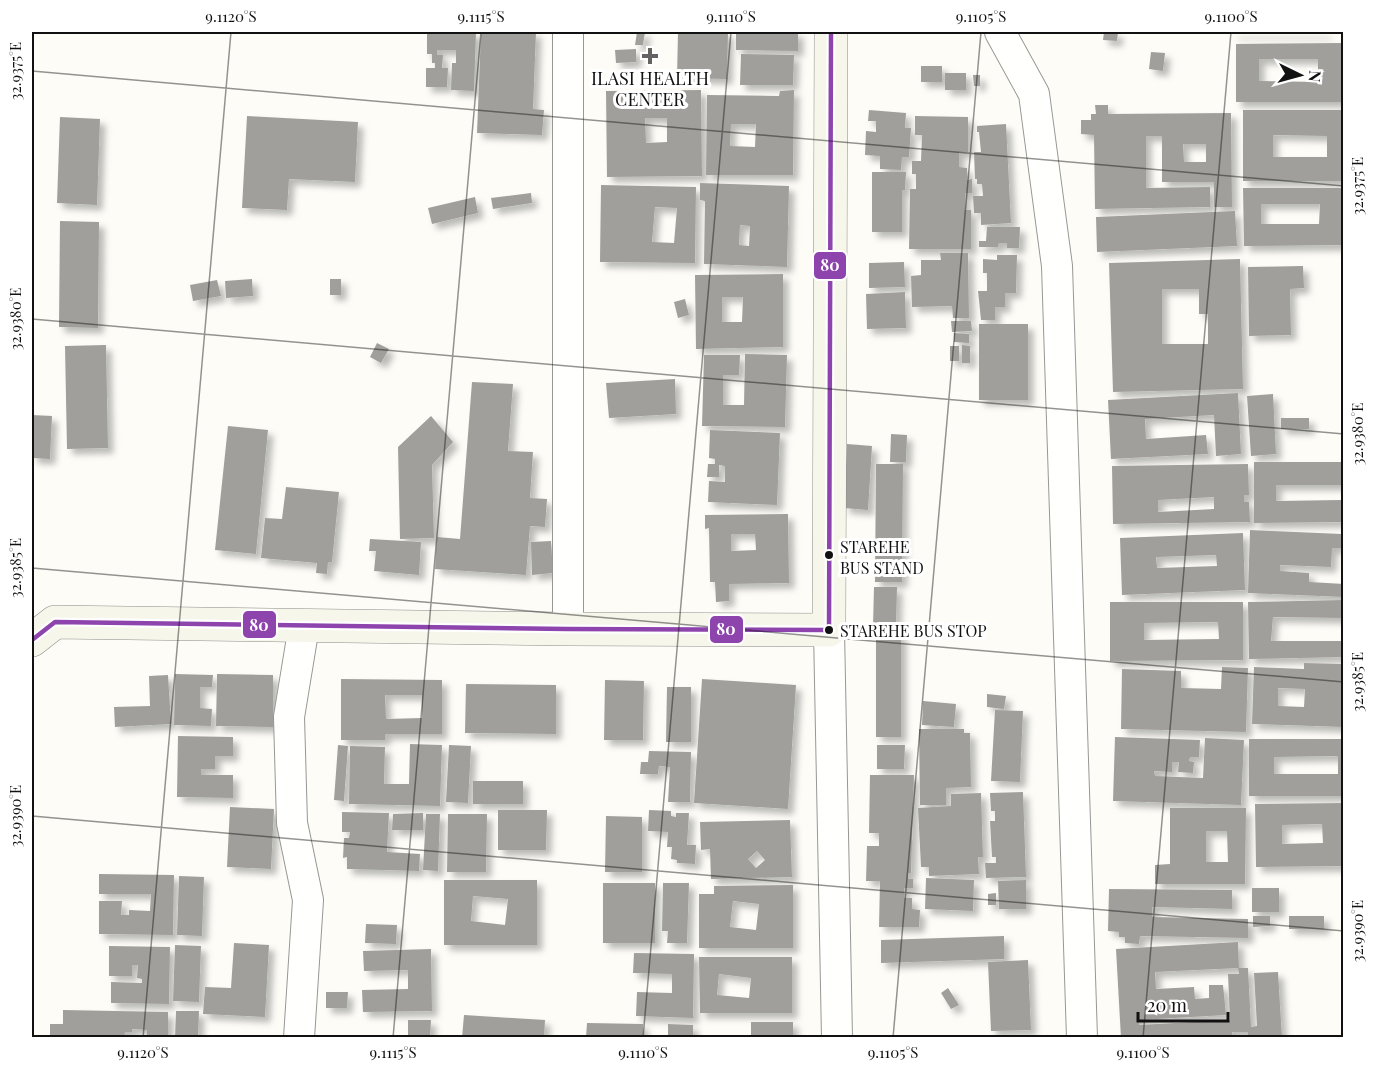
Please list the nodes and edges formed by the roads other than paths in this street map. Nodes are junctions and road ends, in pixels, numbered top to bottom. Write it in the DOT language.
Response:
graph roads {
  1 [pos="568,32"];
  2 [pos="831,32"];
  3 [pos="1000,32"];
  4 [pos="304,626"];
  5 [pos="568,629"];
  6 [pos="829,630"];
  7 [pos="32,640"];
  8 [pos="299,1038"];
  9 [pos="837,1038"];
  10 [pos="1082,1038"];
  1 -- 5 [label="street"];
  2 -- 6 [label="street"];
  3 -- 10 [label="street"];
  4 -- 5 [label="street"];
  4 -- 7 [label="street"];
  4 -- 8 [label="street"];
  5 -- 6 [label="street"];
  6 -- 9 [label="street"];
}
